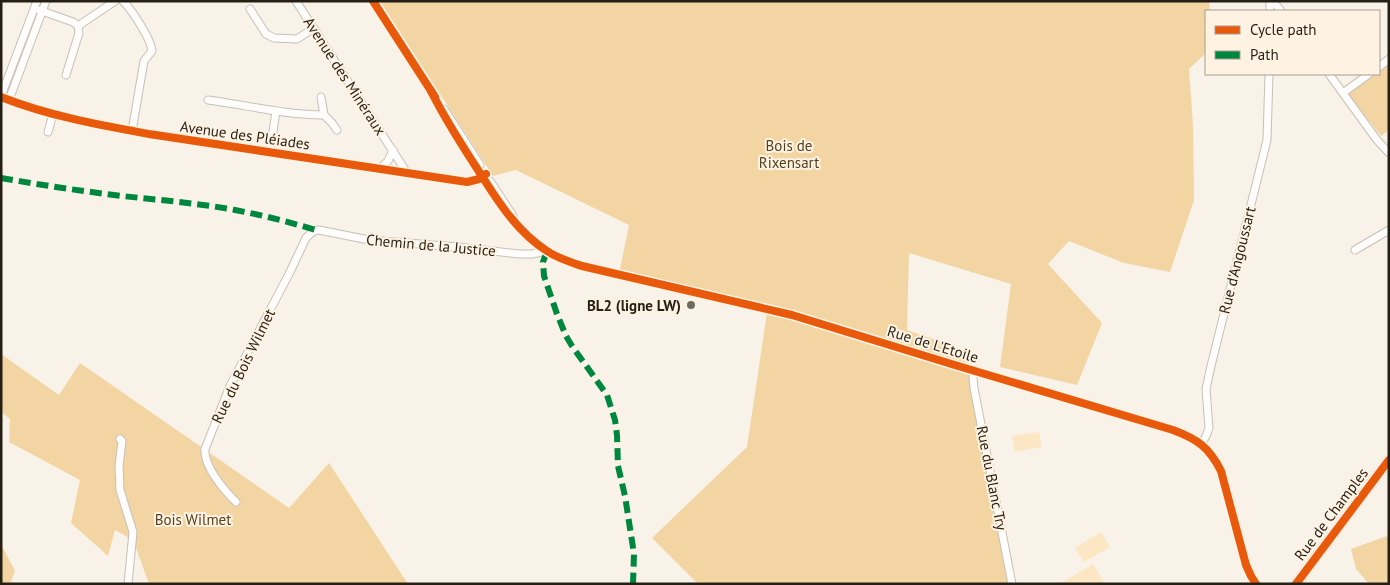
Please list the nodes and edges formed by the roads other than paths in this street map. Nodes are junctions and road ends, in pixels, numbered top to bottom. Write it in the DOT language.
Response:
graph roads {
  1 [pos="46,1"];
  2 [pos="115,1"];
  3 [pos="123,1"];
  4 [pos="296,1"];
  5 [pos="373,1"];
  6 [pos="36,5"];
  7 [pos="250,9"];
  8 [pos="43,12"];
  9 [pos="78,26"];
  10 [pos="314,28"];
  11 [pos="66,75"];
  12 [pos="1269,75"];
  13 [pos="1330,75"];
  14 [pos="1368,75"];
  15 [pos="1343,93"];
  16 [pos="1,97"];
  17 [pos="321,97"];
  18 [pos="9,100"];
  19 [pos="208,100"];
  20 [pos="276,111"];
  21 [pos="53,114"];
  22 [pos="324,115"];
  23 [pos="337,130"];
  24 [pos="132,131"];
  25 [pos="48,132"];
  26 [pos="393,150"];
  27 [pos="270,152"];
  28 [pos="1389,153"];
  29 [pos="379,169"];
  30 [pos="407,173"];
  31 [pos="484,176"];
  32 [pos="316,230"];
  33 [pos="1389,230"];
  34 [pos="1355,250"];
  35 [pos="546,251"];
  36 [pos="974,371"];
  37 [pos="120,439"];
  38 [pos="1201,444"];
  39 [pos="1388,462"];
  40 [pos="236,502"];
  41 [pos="128,584"];
  42 [pos="1012,584"];
  43 [pos="1256,584"];
  44 [pos="1296,584"];
  1 -- 8 [label="street"];
  2 -- 9 [label="street"];
  3 -- 24 [label="street"];
  4 -- 10 [label="street, Avenue des Minéraux"];
  5 -- 31 [label="street, Rue de L'Etoile"];
  6 -- 8 [label="street"];
  6 -- 16 [label="street"];
  7 -- 10 [label="street"];
  8 -- 9 [label="street"];
  8 -- 18 [label="street"];
  9 -- 11 [label="street"];
  10 -- 26 [label="street, Avenue des Minéraux"];
  12 -- 38 [label="street, Rue d'Angoussart"];
  13 -- 15 [label="street"];
  14 -- 15 [label="street"];
  15 -- 28 [label="street"];
  16 -- 18 [label="street, Avenue des Pléiades"];
  17 -- 22 [label="street"];
  18 -- 21 [label="street, Avenue des Pléiades"];
  19 -- 20 [label="street"];
  20 -- 22 [label="street"];
  20 -- 27 [label="street"];
  21 -- 24 [label="street, Avenue des Pléiades"];
  21 -- 25 [label="street"];
  22 -- 23 [label="street"];
  24 -- 27 [label="street, Avenue des Pléiades"];
  26 -- 29 [label="street, Avenue des Minéraux"];
  26 -- 30 [label="street, Avenue des Minéraux"];
  27 -- 29 [label="street, Avenue des Pléiades"];
  29 -- 30 [label="street, Avenue des Pléiades"];
  30 -- 31 [label="street, Avenue des Pléiades"];
  31 -- 35 [label="street, Rue de L'Etoile"];
  32 -- 35 [label="street, Chemin de la Justice"];
  32 -- 40 [label="street, Rue du Bois Wilmet"];
  33 -- 34 [label="street"];
  35 -- 36 [label="street, Rue de L'Etoile"];
  36 -- 38 [label="street, Rue de L'Etoile"];
  36 -- 42 [label="street, Rue du Blanc Try"];
  37 -- 41 [label="street"];
  38 -- 43 [label="street, Rue de L'Etoile"];
  39 -- 44 [label="main road, Rue de Champles"];
}
